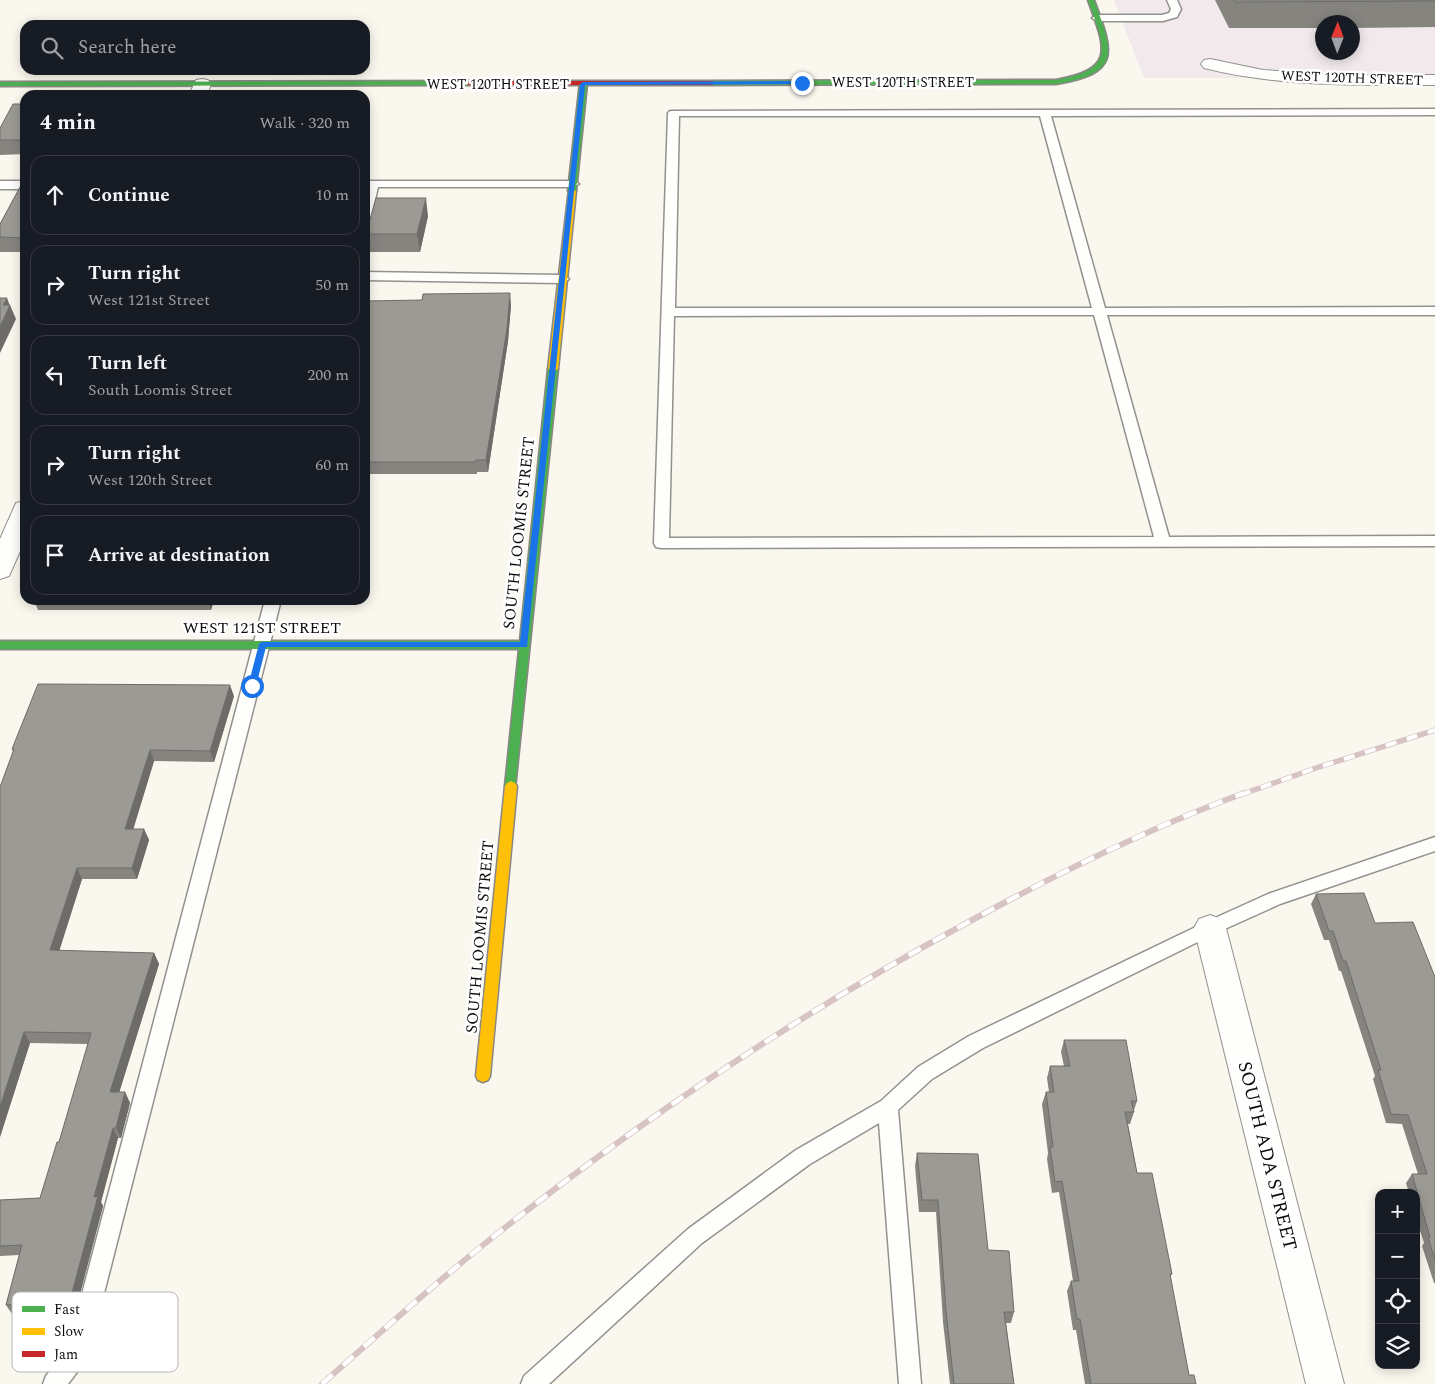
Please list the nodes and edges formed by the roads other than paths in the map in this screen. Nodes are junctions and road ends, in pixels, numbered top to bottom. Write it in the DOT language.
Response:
graph roads {
  1 [pos="1091,0"];
  2 [pos="1172,0"];
  3 [pos="1097,18"];
  4 [pos="1210,64"];
  5 [pos="1435,80"];
  6 [pos="0,84"];
  7 [pos="583,84"];
  8 [pos="200,90"];
  9 [pos="1435,112"];
  10 [pos="1045,113"];
  11 [pos="370,184"];
  12 [pos="573,184"];
  13 [pos="0,185"];
  14 [pos="20,185"];
  15 [pos="370,276"];
  16 [pos="563,278"];
  17 [pos="1100,311"];
  18 [pos="1435,311"];
  19 [pos="668,312"];
  20 [pos="20,521"];
  21 [pos="1435,541"];
  22 [pos="1163,542"];
  23 [pos="0,570"];
  24 [pos="272,605"];
  25 [pos="262,644"];
  26 [pos="0,645"];
  27 [pos="524,645"];
  28 [pos="1435,844"];
  29 [pos="1210,928"];
  30 [pos="483,1076"];
  31 [pos="888,1107"];
  32 [pos="94,1292"];
  33 [pos="63,1372"];
  34 [pos="54,1384"];
  35 [pos="532,1384"];
  36 [pos="910,1384"];
  37 [pos="1325,1384"];
  1 -- 3 [label="street"];
  2 -- 3 [label="lane"];
  3 -- 7 [label="street, WEST 120TH STREET"];
  4 -- 5 [label="street, WEST 120TH STREET"];
  6 -- 8 [label="street, WEST 120TH STREET"];
  7 -- 8 [label="street, WEST 120TH STREET"];
  7 -- 12 [label="street, SOUTH LOOMIS STREET"];
  9 -- 10 [label="lane"];
  10 -- 17 [label="lane"];
  10 -- 19 [label="lane"];
  11 -- 12 [label="lane"];
  12 -- 16 [label="street, SOUTH LOOMIS STREET"];
  13 -- 14 [label="lane"];
  15 -- 16 [label="lane"];
  16 -- 27 [label="street, SOUTH LOOMIS STREET"];
  17 -- 18 [label="lane"];
  17 -- 19 [label="lane"];
  17 -- 22 [label="lane"];
  19 -- 22 [label="lane"];
  20 -- 23 [label="street"];
  21 -- 22 [label="lane"];
  24 -- 25 [label="lane"];
  25 -- 26 [label="street, WEST 121ST STREET"];
  25 -- 27 [label="street, WEST 121ST STREET"];
  25 -- 32 [label="lane"];
  27 -- 30 [label="street, SOUTH LOOMIS STREET"];
  28 -- 29 [label="lane"];
  29 -- 31 [label="lane"];
  29 -- 37 [label="street, SOUTH ADA STREET"];
  31 -- 35 [label="lane"];
  31 -- 36 [label="lane"];
  33 -- 34 [label="lane"];
}
